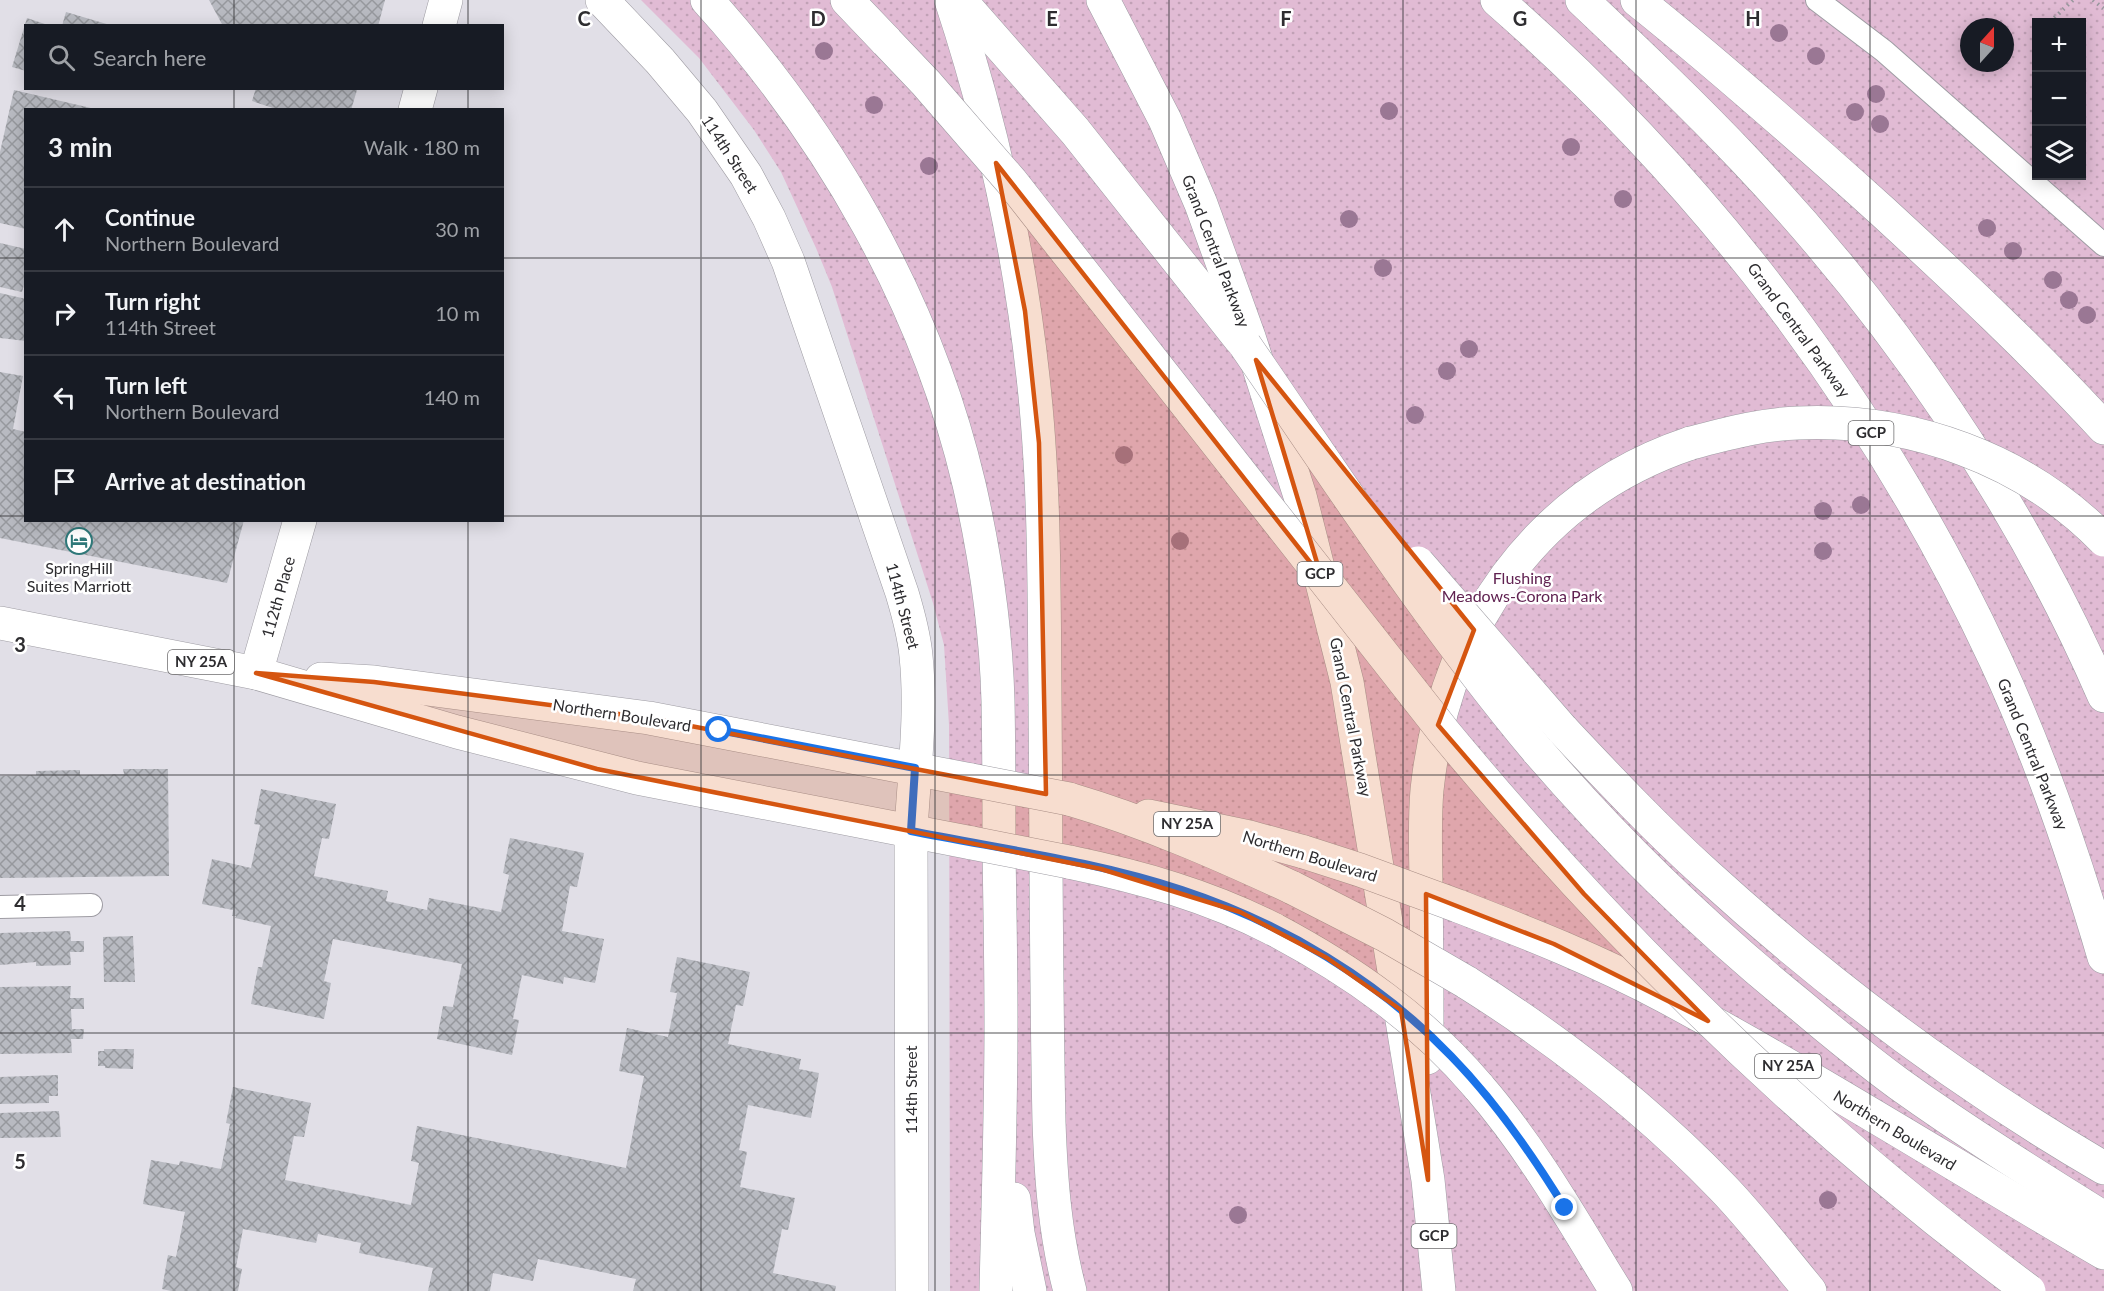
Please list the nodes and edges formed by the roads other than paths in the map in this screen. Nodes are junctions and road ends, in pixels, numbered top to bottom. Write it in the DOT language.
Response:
graph roads {
  1 [pos="446,0"];
  2 [pos="602,0"];
  3 [pos="707,0"];
  4 [pos="847,0"];
  5 [pos="951,0"];
  6 [pos="960,0"];
  7 [pos="1103,0"];
  8 [pos="1497,0"];
  9 [pos="1582,0"];
  10 [pos="1636,0"];
  11 [pos="1817,0"];
  12 [pos="440,24"];
  13 [pos="420,90"];
  14 [pos="416,108"];
  15 [pos="1830,164"];
  16 [pos="2104,245"];
  17 [pos="1245,345"];
  18 [pos="2104,396"];
  19 [pos="2104,428"];
  20 [pos="299,522"];
  21 [pos="2104,540"];
  22 [pos="0,623"];
  23 [pos="256,673"];
  24 [pos="2104,696"];
  25 [pos="915,768"];
  26 [pos="1069,799"];
  27 [pos="911,831"];
  28 [pos="91,905"];
  29 [pos="0,907"];
  30 [pos="2104,957"];
  31 [pos="1001,1024"];
  32 [pos="2104,1168"];
  33 [pos="1428,1180"];
  34 [pos="2104,1218"];
  35 [pos="2104,1253"];
  36 [pos="912,1291"];
  37 [pos="996,1291"];
  38 [pos="1030,1291"];
  39 [pos="1070,1291"];
  40 [pos="1439,1291"];
  41 [pos="1616,1291"];
  42 [pos="1810,1291"];
  43 [pos="2030,1291"];
  1 -- 12 [label="main road"];
  2 -- 25 [label="main road, 114th Street"];
  3 -- 31 [label="main road"];
  4 -- 43 [label="main road, bridge"];
  5 -- 39 [label="main road"];
  6 -- 17 [label="main road"];
  7 -- 33 [label="main road, Grand Central Parkway / GCP"];
  8 -- 30 [label="main road, Grand Central Parkway / GCP"];
  9 -- 24 [label="main road"];
  10 -- 15 [label="main road"];
  11 -- 16 [label="lane"];
  13 -- 14 [label="main road"];
  15 -- 18 [label="main road"];
  15 -- 19 [label="main road"];
  17 -- 32 [label="main road, bridge"];
  17 -- 34 [label="main road, bridge"];
  20 -- 23 [label="main road, 112th Place"];
  21 -- 33 [label="main road, bridge"];
  22 -- 23 [label="main road, Northern Boulevard / NY 25A"];
  23 -- 25 [label="main road, Northern Boulevard"];
  23 -- 27 [label="main road, Northern Boulevard"];
  25 -- 26 [label="main road, Northern Boulevard / NY 25A, bridge"];
  25 -- 27 [label="main road, 114th Street"];
  26 -- 35 [label="main road, Northern Boulevard / NY 25A, bridge"];
  26 -- 42 [label="main road, bridge"];
  27 -- 36 [label="main road, 114th Street"];
  27 -- 41 [label="main road, Northern Boulevard, bridge"];
  28 -- 29 [label="lane"];
  31 -- 37 [label="main road"];
  31 -- 38 [label="main road"];
  33 -- 40 [label="main road, Grand Central Parkway / GCP"];
}
